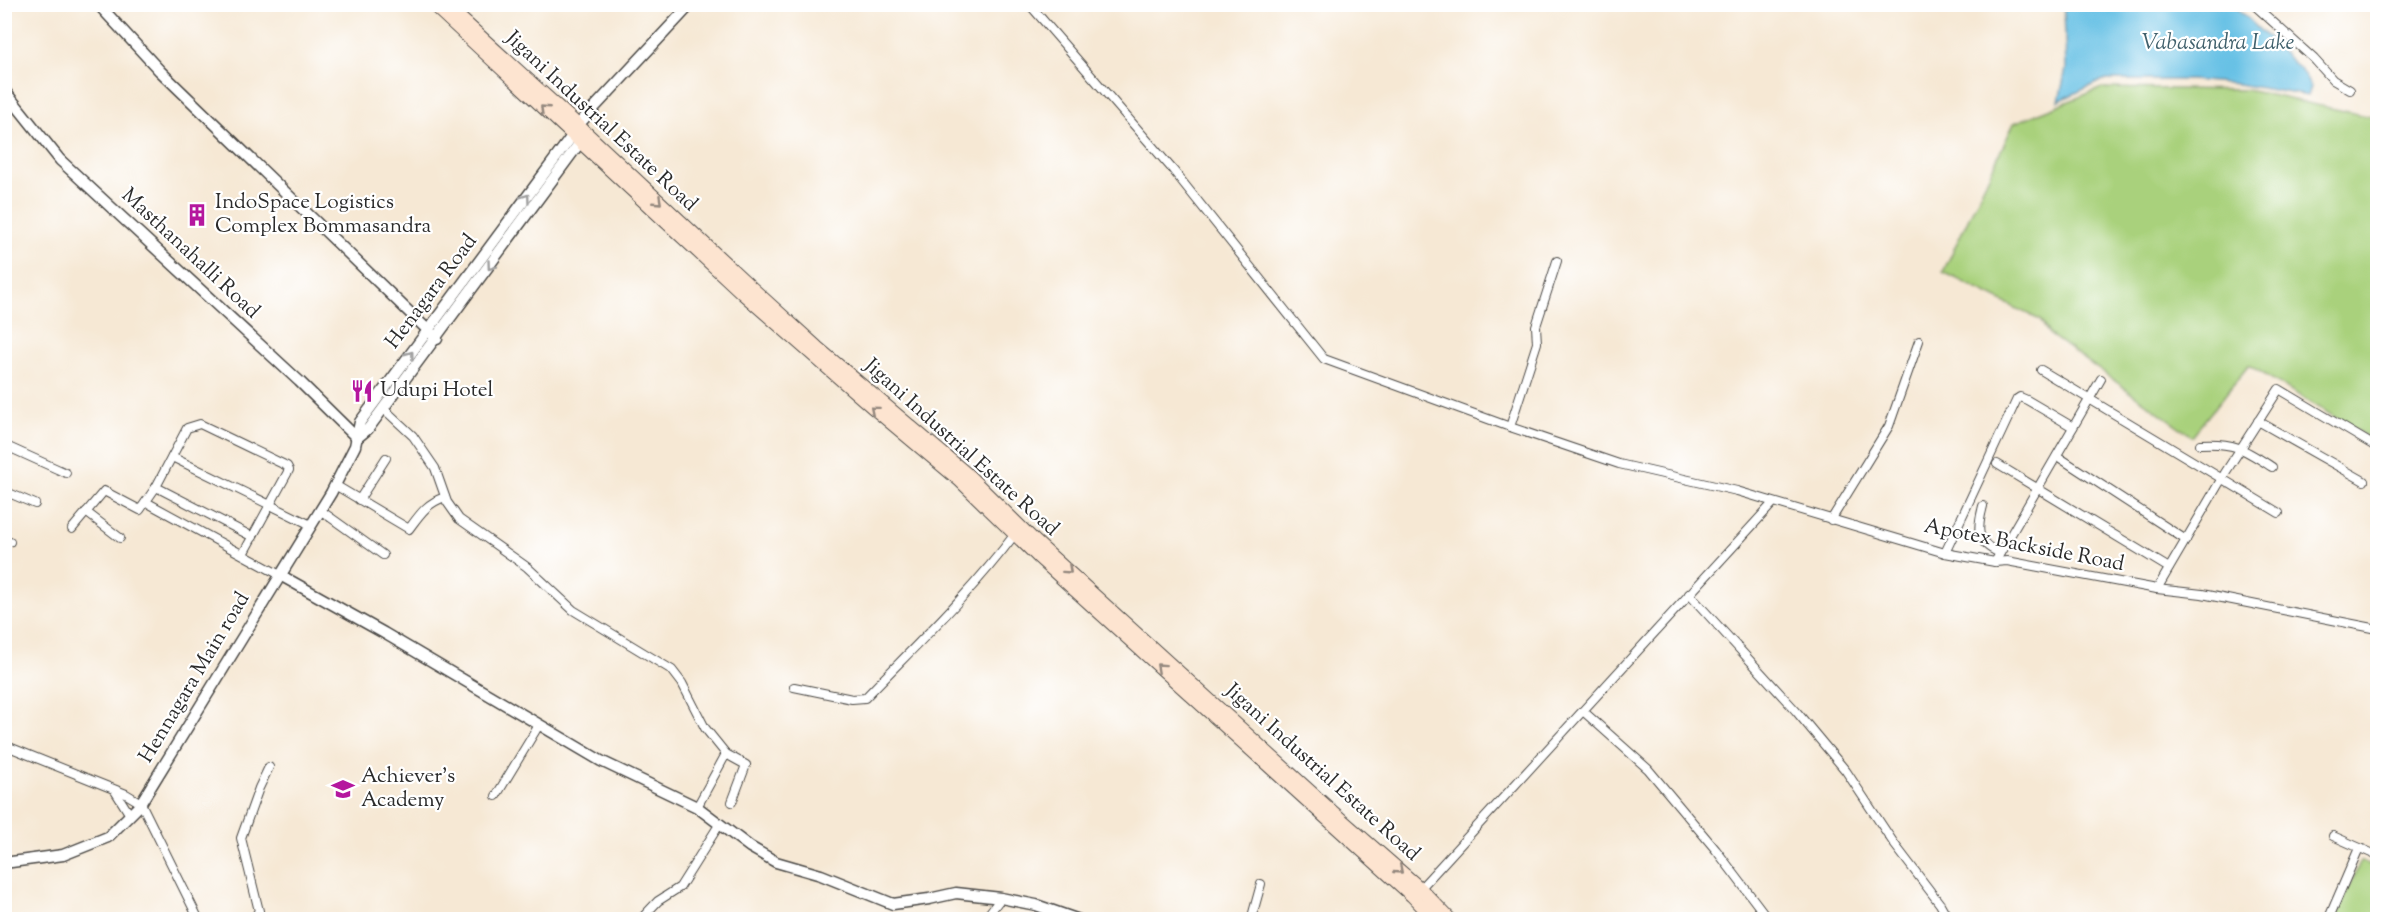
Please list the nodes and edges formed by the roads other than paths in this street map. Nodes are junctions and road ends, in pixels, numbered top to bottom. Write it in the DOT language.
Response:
graph roads {
  1 [pos="98,4"];
  2 [pos="432,4"];
  3 [pos="446,4"];
  4 [pos="691,4"];
  5 [pos="1029,4"];
  6 [pos="2253,4"];
  7 [pos="4,90"];
  8 [pos="2350,90"];
  9 [pos="579,135"];
  10 [pos="1557,261"];
  11 [pos="433,335"];
  12 [pos="1919,341"];
  13 [pos="2041,370"];
  14 [pos="2101,379"];
  15 [pos="2090,399"];
  16 [pos="383,408"];
  17 [pos="2258,421"];
  18 [pos="1510,428"];
  19 [pos="2073,428"];
  20 [pos="357,438"];
  21 [pos="2200,444"];
  22 [pos="4,445"];
  23 [pos="2241,447"];
  24 [pos="2378,448"];
  25 [pos="2057,456"];
  26 [pos="172,457"];
  27 [pos="386,458"];
  28 [pos="1997,464"];
  29 [pos="2272,467"];
  30 [pos="66,472"];
  31 [pos="2222,479"];
  32 [pos="2364,481"];
  33 [pos="334,485"];
  34 [pos="156,487"];
  35 [pos="2039,489"];
  36 [pos="4,491"];
  37 [pos="446,497"];
  38 [pos="359,500"];
  39 [pos="146,502"];
  40 [pos="1773,503"];
  41 [pos="34,504"];
  42 [pos="271,505"];
  43 [pos="1983,506"];
  44 [pos="320,510"];
  45 [pos="86,512"];
  46 [pos="2279,513"];
  47 [pos="1831,520"];
  48 [pos="311,525"];
  49 [pos="72,529"];
  50 [pos="1015,534"];
  51 [pos="253,537"];
  52 [pos="120,538"];
  53 [pos="2186,540"];
  54 [pos="1945,553"];
  55 [pos="243,554"];
  56 [pos="2000,554"];
  57 [pos="382,555"];
  58 [pos="1995,562"];
  59 [pos="2169,568"];
  60 [pos="280,575"];
  61 [pos="2157,589"];
  62 [pos="1689,594"];
  63 [pos="2378,629"];
  64 [pos="794,687"];
  65 [pos="1583,711"];
  66 [pos="539,726"];
  67 [pos="4,745"];
  68 [pos="726,754"];
  69 [pos="269,767"];
  70 [pos="115,791"];
  71 [pos="496,796"];
  72 [pos="732,802"];
  73 [pos="141,803"];
  74 [pos="697,807"];
  75 [pos="130,815"];
  76 [pos="719,825"];
  77 [pos="2333,836"];
  78 [pos="2359,848"];
  79 [pos="2378,856"];
  80 [pos="4,863"];
  81 [pos="1261,884"];
  82 [pos="1416,892"];
  83 [pos="1001,898"];
  84 [pos="199,920"];
  85 [pos="252,920"];
  86 [pos="640,920"];
  87 [pos="984,920"];
  88 [pos="1079,920"];
  89 [pos="1251,920"];
  90 [pos="1434,920"];
  91 [pos="1451,920"];
  92 [pos="1769,920"];
  93 [pos="1949,920"];
  94 [pos="2328,920"];
  1 -- 11 [label="street"];
  9 -- 2 [label="main road, Jigani Industrial Estate Road, one-way"];
  3 -- 9 [label="main road, Jigani Industrial Estate Road"];
  4 -- 9 [label="street, Henagara Road"];
  5 -- 18 [label="street, Apotex Backside Road"];
  6 -- 8 [label="street"];
  7 -- 20 [label="street, Masthanahalli Road"];
  9 -- 11 [label="street, Henagara Road"];
  50 -- 9 [label="main road, Jigani Industrial Estate Road, one-way"];
  9 -- 82 [label="main road, Jigani Industrial Estate Road, one-way"];
  10 -- 18 [label="street"];
  11 -- 16 [label="street, Henagara Road"];
  20 -- 11 [label="street, Henagara Road, one-way"];
  12 -- 47 [label="street"];
  13 -- 15 [label="street"];
  14 -- 15 [label="street"];
  15 -- 19 [label="street"];
  15 -- 31 [label="street"];
  16 -- 20 [label="street, Henagara Road"];
  16 -- 37 [label="street"];
  17 -- 23 [label="street"];
  17 -- 24 [label="street"];
  17 -- 32 [label="street"];
  18 -- 40 [label="street, Apotex Backside Road"];
  19 -- 25 [label="street"];
  19 -- 54 [label="street"];
  20 -- 33 [label="street, Hennagara Main road"];
  21 -- 23 [label="street"];
  22 -- 30 [label="street"];
  23 -- 29 [label="street"];
  23 -- 31 [label="street"];
  25 -- 35 [label="street"];
  25 -- 53 [label="street"];
  26 -- 34 [label="street"];
  26 -- 42 [label="street"];
  26 -- 42 [label="street"];
  27 -- 38 [label="street"];
  28 -- 35 [label="street"];
  31 -- 46 [label="street"];
  31 -- 53 [label="street"];
  33 -- 38 [label="street"];
  33 -- 44 [label="street, Hennagara Main road"];
  34 -- 39 [label="street"];
  34 -- 51 [label="street"];
  35 -- 56 [label="street"];
  35 -- 59 [label="street"];
  36 -- 41 [label="street"];
  37 -- 38 [label="street"];
  37 -- 68 [label="street"];
  39 -- 45 [label="street"];
  39 -- 55 [label="street"];
  40 -- 47 [label="street, Apotex Backside Road"];
  40 -- 62 [label="street"];
  42 -- 48 [label="street"];
  42 -- 51 [label="street"];
  43 -- 56 [label="street"];
  44 -- 48 [label="street, Hennagara Main road"];
  44 -- 57 [label="street"];
  45 -- 49 [label="street"];
  45 -- 52 [label="street"];
  47 -- 54 [label="street, Apotex Backside Road"];
  48 -- 60 [label="street, Hennagara Main road"];
  50 -- 64 [label="street"];
  82 -- 50 [label="main road, Jigani Industrial Estate Road, one-way"];
  51 -- 55 [label="street"];
  53 -- 59 [label="street"];
  54 -- 58 [label="street, Apotex Backside Road"];
  55 -- 60 [label="street"];
  56 -- 58 [label="street"];
  58 -- 61 [label="street, Apotex Backside Road"];
  59 -- 61 [label="street"];
  60 -- 66 [label="street"];
  60 -- 73 [label="street, Hennagara Main road"];
  61 -- 63 [label="street, Apotex Backside Road"];
  62 -- 65 [label="street"];
  62 -- 93 [label="street"];
  65 -- 82 [label="street"];
  65 -- 92 [label="street"];
  66 -- 71 [label="street"];
  66 -- 74 [label="street"];
  67 -- 70 [label="street"];
  68 -- 72 [label="street"];
  68 -- 74 [label="street"];
  69 -- 85 [label="street"];
  70 -- 73 [label="street"];
  70 -- 75 [label="street"];
  73 -- 75 [label="street, Hennagara Main road"];
  73 -- 84 [label="street"];
  74 -- 76 [label="street"];
  75 -- 80 [label="street, Hennagara Main road"];
  76 -- 83 [label="street"];
  76 -- 86 [label="street"];
  77 -- 78 [label="street"];
  78 -- 79 [label="street"];
  78 -- 94 [label="street"];
  81 -- 89 [label="street"];
  82 -- 90 [label="main road, Jigani Industrial Estate Road"];
  82 -- 91 [label="main road, Jigani Industrial Estate Road"];
  83 -- 87 [label="street"];
  83 -- 88 [label="street"];
}
